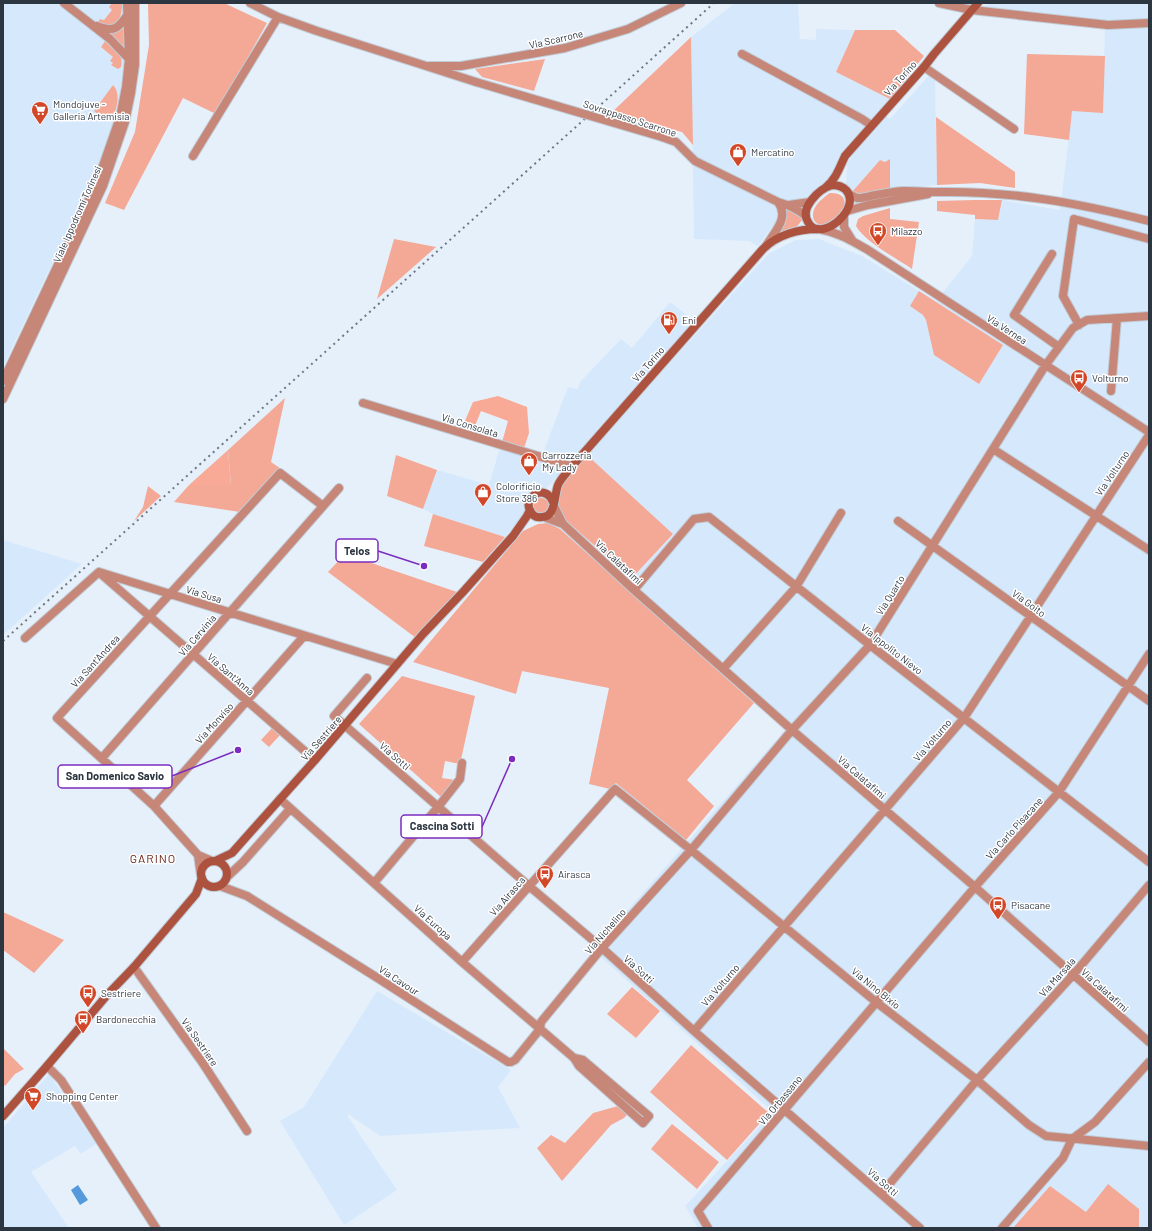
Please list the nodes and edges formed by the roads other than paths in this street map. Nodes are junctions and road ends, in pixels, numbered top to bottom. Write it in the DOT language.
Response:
graph roads {
  1 [pos="64,3"];
  2 [pos="127,3"];
  3 [pos="135,3"];
  4 [pos="250,3"];
  5 [pos="681,3"];
  6 [pos="939,3"];
  7 [pos="978,3"];
  8 [pos="972,10"];
  9 [pos="128,14"];
  10 [pos="278,17"];
  11 [pos="91,23"];
  12 [pos="1149,23"];
  13 [pos="742,54"];
  14 [pos="129,59"];
  15 [pos="473,65"];
  16 [pos="429,66"];
  17 [pos="924,67"];
  18 [pos="474,81"];
  19 [pos="871,125"];
  20 [pos="1014,129"];
  21 [pos="193,156"];
  22 [pos="841,168"];
  23 [pos="825,188"];
  24 [pos="847,192"];
  25 [pos="938,192"];
  26 [pos="778,202"];
  27 [pos="810,202"];
  28 [pos="788,205"];
  29 [pos="846,213"];
  30 [pos="806,218"];
  31 [pos="1149,221"];
  32 [pos="821,230"];
  33 [pos="792,232"];
  34 [pos="1149,239"];
  35 [pos="854,242"];
  36 [pos="766,246"];
  37 [pos="1052,254"];
  38 [pos="1149,316"];
  39 [pos="1117,318"];
  40 [pos="1079,325"];
  41 [pos="1059,347"];
  42 [pos="1045,366"];
  43 [pos="3,381"];
  44 [pos="1110,391"];
  45 [pos="3,399"];
  46 [pos="363,403"];
  47 [pos="1149,432"];
  48 [pos="1149,435"];
  49 [pos="993,449"];
  50 [pos="571,466"];
  51 [pos="559,483"];
  52 [pos="339,488"];
  53 [pos="541,492"];
  54 [pos="554,504"];
  55 [pos="323,506"];
  56 [pos="530,510"];
  57 [pos="841,512"];
  58 [pos="1096,515"];
  59 [pos="541,517"];
  60 [pos="898,521"];
  61 [pos="563,524"];
  62 [pos="518,529"];
  63 [pos="933,546"];
  64 [pos="1149,550"];
  65 [pos="99,572"];
  66 [pos="796,587"];
  67 [pos="634,590"];
  68 [pos="170,594"];
  69 [pos="230,612"];
  70 [pos="150,616"];
  71 [pos="1030,616"];
  72 [pos="423,634"];
  73 [pos="304,636"];
  74 [pos="25,638"];
  75 [pos="870,645"];
  76 [pos="193,654"];
  77 [pos="1149,654"];
  78 [pos="397,664"];
  79 [pos="723,669"];
  80 [pos="367,678"];
  81 [pos="1128,686"];
  82 [pos="247,701"];
  83 [pos="1149,701"];
  84 [pos="964,718"];
  85 [pos="345,725"];
  86 [pos="792,730"];
  87 [pos="102,758"];
  88 [pos="314,760"];
  89 [pos="462,763"];
  90 [pos="615,789"];
  91 [pos="1059,792"];
  92 [pos="280,799"];
  93 [pos="154,806"];
  94 [pos="438,807"];
  95 [pos="290,809"];
  96 [pos="885,810"];
  97 [pos="691,850"];
  98 [pos="232,853"];
  99 [pos="198,855"];
  100 [pos="214,861"];
  101 [pos="1149,862"];
  102 [pos="227,876"];
  103 [pos="202,877"];
  104 [pos="374,883"];
  105 [pos="1149,885"];
  106 [pos="216,886"];
  107 [pos="529,886"];
  108 [pos="974,887"];
  109 [pos="238,892"];
  110 [pos="196,894"];
  111 [pos="784,926"];
  112 [pos="602,948"];
  113 [pos="462,962"];
  114 [pos="134,967"];
  115 [pos="1073,975"];
  116 [pos="876,1002"];
  117 [pos="540,1029"];
  118 [pos="694,1031"];
  119 [pos="1149,1042"];
  120 [pos="574,1058"];
  121 [pos="1149,1062"];
  122 [pos="47,1066"];
  123 [pos="977,1080"];
  124 [pos="784,1110"];
  125 [pos="3,1116"];
  126 [pos="247,1131"];
  127 [pos="1072,1139"];
  128 [pos="1149,1146"];
  129 [pos="880,1194"];
  130 [pos="156,1228"];
  131 [pos="708,1228"];
  132 [pos="920,1228"];
  133 [pos="1002,1228"];
  1 -- 11 [label="street"];
  2 -- 9 [label="street, Viale Ippodromi Torinesi"];
  3 -- 45 [label="street, Viale Ippodromi Torinesi"];
  4 -- 10 [label="street, Via Scarrone"];
  5 -- 15 [label="street, Via Scarrone"];
  6 -- 8 [label="street"];
  7 -- 8 [label="main road, Via Torino"];
  8 -- 12 [label="street"];
  8 -- 17 [label="main road, Via Torino"];
  9 -- 11 [label="street"];
  9 -- 14 [label="street, Viale Ippodromi Torinesi"];
  10 -- 16 [label="street, Via Scarrone"];
  10 -- 21 [label="street"];
  11 -- 14 [label="street"];
  13 -- 19 [label="street"];
  14 -- 43 [label="street, Viale Ippodromi Torinesi"];
  15 -- 16 [label="street, Via Scarrone"];
  15 -- 18 [label="street"];
  16 -- 18 [label="street, Via Scarrone"];
  17 -- 19 [label="main road, Via Torino"];
  17 -- 20 [label="street"];
  18 -- 26 [label="street, Sovrappasso Scarrone, bridge"];
  19 -- 22 [label="main road, Via Torino"];
  22 -- 23 [label="main road, Via Torino"];
  22 -- 24 [label="main road"];
  23 -- 24 [label="main road"];
  23 -- 27 [label="main road"];
  24 -- 25 [label="street"];
  24 -- 29 [label="main road"];
  25 -- 29 [label="street"];
  25 -- 31 [label="street"];
  26 -- 28 [label="street, Sovrappasso Scarrone"];
  26 -- 36 [label="street"];
  27 -- 28 [label="street"];
  27 -- 30 [label="main road"];
  28 -- 30 [label="street"];
  29 -- 32 [label="main road"];
  29 -- 35 [label="street"];
  30 -- 32 [label="main road"];
  30 -- 33 [label="main road"];
  32 -- 33 [label="main road"];
  32 -- 35 [label="street, Via Vernea"];
  33 -- 36 [label="main road, Via Torino"];
  34 -- 40 [label="street"];
  35 -- 42 [label="street, Via Vernea"];
  36 -- 50 [label="main road, Via Torino"];
  37 -- 41 [label="street"];
  38 -- 39 [label="street"];
  39 -- 40 [label="street"];
  39 -- 44 [label="street"];
  40 -- 41 [label="street, Via Quarto"];
  41 -- 42 [label="street, Via Quarto"];
  42 -- 47 [label="street, Via Vernea"];
  42 -- 49 [label="street, Via Quarto"];
  46 -- 50 [label="street, Via Consolata"];
  48 -- 58 [label="street, Via Volturno"];
  49 -- 58 [label="street"];
  49 -- 63 [label="street, Via Quarto"];
  50 -- 51 [label="main road, Via Torino"];
  51 -- 53 [label="main road, Via Torino"];
  51 -- 54 [label="main road, Via Torino"];
  52 -- 55 [label="street, Via Cervinia"];
  53 -- 54 [label="main road"];
  53 -- 56 [label="main road, Via Torino"];
  54 -- 59 [label="main road, Via Torino"];
  54 -- 61 [label="street, Via Calatafimi"];
  55 -- 68 [label="street, Via Sant'Andrea"];
  55 -- 69 [label="street, Via Cervinia"];
  56 -- 59 [label="main road"];
  56 -- 62 [label="main road, Via Torino"];
  57 -- 66 [label="street"];
  58 -- 64 [label="street"];
  58 -- 71 [label="street, Via Volturno"];
  59 -- 61 [label="street, Via Calatafimi"];
  59 -- 62 [label="main road, Via Torino"];
  60 -- 63 [label="street, Via Goito"];
  61 -- 67 [label="street, Via Calatafimi"];
  62 -- 72 [label="main road, Via Torino"];
  63 -- 71 [label="street, Via Goito"];
  63 -- 75 [label="street, Via Quarto"];
  65 -- 68 [label="street, Via Susa"];
  65 -- 70 [label="street, Via Sant'Anna"];
  65 -- 74 [label="street"];
  66 -- 67 [label="street, Via Ippolito Nievo"];
  66 -- 75 [label="street, Via Ippolito Nievo"];
  66 -- 79 [label="street"];
  67 -- 79 [label="street, Via Calatafimi"];
  68 -- 69 [label="street, Via Susa"];
  68 -- 70 [label="street, Via Sant'Andrea"];
  69 -- 73 [label="street, Via Susa"];
  69 -- 76 [label="street, Via Cervinia"];
  70 -- 76 [label="street, Via Sant'Anna"];
  70 -- 87 [label="street, Via Sant'Andrea"];
  71 -- 81 [label="street, Via Goito"];
  71 -- 84 [label="street, Via Volturno"];
  72 -- 78 [label="main road, Via Sestriere"];
  73 -- 78 [label="street, Via Susa"];
  73 -- 82 [label="street, Via Monviso"];
  75 -- 84 [label="street, Via Ippolito Nievo"];
  75 -- 86 [label="street, Via Quarto"];
  76 -- 82 [label="street, Via Sant'Anna"];
  76 -- 87 [label="street, Via Cervinia"];
  77 -- 81 [label="street, Via Carlo Pisacane"];
  78 -- 85 [label="main road, Via Sestriere"];
  79 -- 86 [label="street, Via Calatafimi"];
  80 -- 85 [label="street"];
  81 -- 83 [label="street, Via Goito"];
  81 -- 91 [label="street, Via Carlo Pisacane"];
  82 -- 88 [label="street, Via Sant'Anna"];
  82 -- 93 [label="street, Via Monviso"];
  84 -- 91 [label="street, Via Ippolito Nievo"];
  84 -- 96 [label="street, Via Volturno"];
  85 -- 88 [label="main road, Via Sestriere"];
  85 -- 94 [label="street, Via Sotti"];
  86 -- 96 [label="street, Via Calatafimi"];
  86 -- 97 [label="street, Via Quarto"];
  87 -- 93 [label="street, Via Sant'Andrea"];
  88 -- 92 [label="main road, Via Sestriere"];
  89 -- 94 [label="street"];
  90 -- 97 [label="street, Via Nino Bixio"];
  90 -- 107 [label="street, Via Airasca"];
  91 -- 101 [label="street, Via Ippolito Nievo"];
  91 -- 108 [label="street, Via Carlo Pisacane"];
  92 -- 95 [label="street, Via Europa"];
  92 -- 98 [label="main road, Via Sestriere"];
  93 -- 99 [label="street, Via Sant'Andrea"];
  94 -- 104 [label="street"];
  94 -- 107 [label="street, Via Sotti"];
  95 -- 102 [label="street"];
  95 -- 104 [label="street, Via Europa"];
  96 -- 108 [label="street, Via Calatafimi"];
  96 -- 111 [label="street, Via Volturno"];
  97 -- 111 [label="street, Via Nino Bixio"];
  97 -- 112 [label="street, Via Nichelino"];
  98 -- 100 [label="main road"];
  98 -- 102 [label="main road"];
  99 -- 100 [label="street"];
  99 -- 103 [label="street"];
  100 -- 102 [label="main road"];
  100 -- 103 [label="main road"];
  102 -- 106 [label="main road"];
  102 -- 109 [label="street"];
  103 -- 106 [label="main road"];
  103 -- 110 [label="main road"];
  104 -- 113 [label="street, Via Europa"];
  105 -- 115 [label="street, Via Marsala"];
  106 -- 109 [label="street"];
  106 -- 110 [label="main road"];
  107 -- 112 [label="street, Via Sotti"];
  107 -- 113 [label="street, Via Airasca"];
  108 -- 115 [label="street, Via Calatafimi"];
  108 -- 116 [label="street, Via Carlo Pisacane"];
  109 -- 117 [label="street, Via Cavour"];
  110 -- 114 [label="main road"];
  111 -- 116 [label="street, Via Nino Bixio"];
  111 -- 118 [label="street, Via Volturno"];
  112 -- 117 [label="street, Via Nichelino"];
  112 -- 118 [label="street, Via Sotti"];
  113 -- 117 [label="street, Via Europa"];
  114 -- 122 [label="main road"];
  114 -- 126 [label="street, Via Sestriere"];
  115 -- 119 [label="street, Via Calatafimi"];
  115 -- 123 [label="street, Via Marsala"];
  116 -- 123 [label="street, Via Nino Bixio"];
  116 -- 124 [label="street, Via Orbassano"];
  117 -- 120 [label="street, Via Europa"];
  118 -- 124 [label="street, Via Sotti"];
  120 -- 120 [label="street, Via Europa"];
  121 -- 127 [label="street"];
  122 -- 125 [label="main road"];
  122 -- 130 [label="street"];
  123 -- 127 [label="street, Via Nino Bixio"];
  123 -- 129 [label="street, Via Marsala"];
  124 -- 129 [label="street, Via Sotti"];
  124 -- 131 [label="street, Via Orbassano"];
  127 -- 128 [label="street, Via Nino Bixio"];
  127 -- 133 [label="street"];
  129 -- 132 [label="street, Via Sotti"];
}
